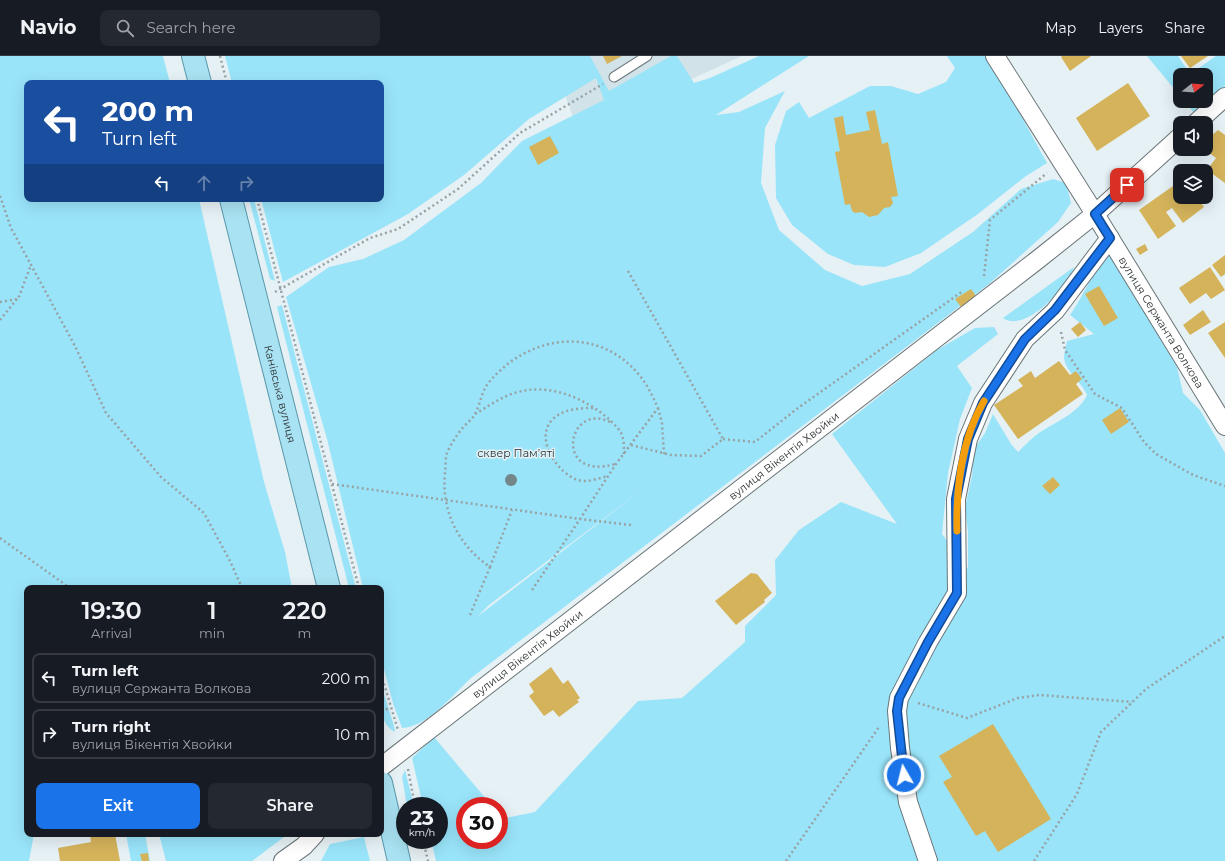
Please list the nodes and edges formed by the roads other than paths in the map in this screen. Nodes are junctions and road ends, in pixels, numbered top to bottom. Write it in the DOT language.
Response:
graph roads {
  1 [pos="193,56"];
  2 [pos="647,56"];
  3 [pos="995,56"];
  4 [pos="614,78"];
  5 [pos="199,80"];
  6 [pos="1225,96"];
  7 [pos="1204,116"];
  8 [pos="1173,143"];
  9 [pos="232,202"];
  10 [pos="1095,214"];
  11 [pos="1110,238"];
  12 [pos="1225,426"];
  13 [pos="328,585"];
  14 [pos="384,765"];
  15 [pos="384,796"];
  16 [pos="312,837"];
  17 [pos="283,861"];
  18 [pos="399,861"];
  19 [pos="928,861"];
  1 -- 5 [label="main road"];
  2 -- 4 [label="lane"];
  3 -- 10 [label="street, вулиця Сержанта Волкова"];
  6 -- 7 [label="street"];
  8 -- 10 [label="street, вулиця Вікентія Хвойки"];
  9 -- 13 [label="main road, Канівська вулиця"];
  10 -- 11 [label="street, вулиця Сержанта Волкова"];
  10 -- 14 [label="street, вулиця Вікентія Хвойки"];
  11 -- 12 [label="street, вулиця Сержанта Волкова"];
  11 -- 19 [label="street"];
  15 -- 18 [label="main road"];
  16 -- 17 [label="street"];
}
